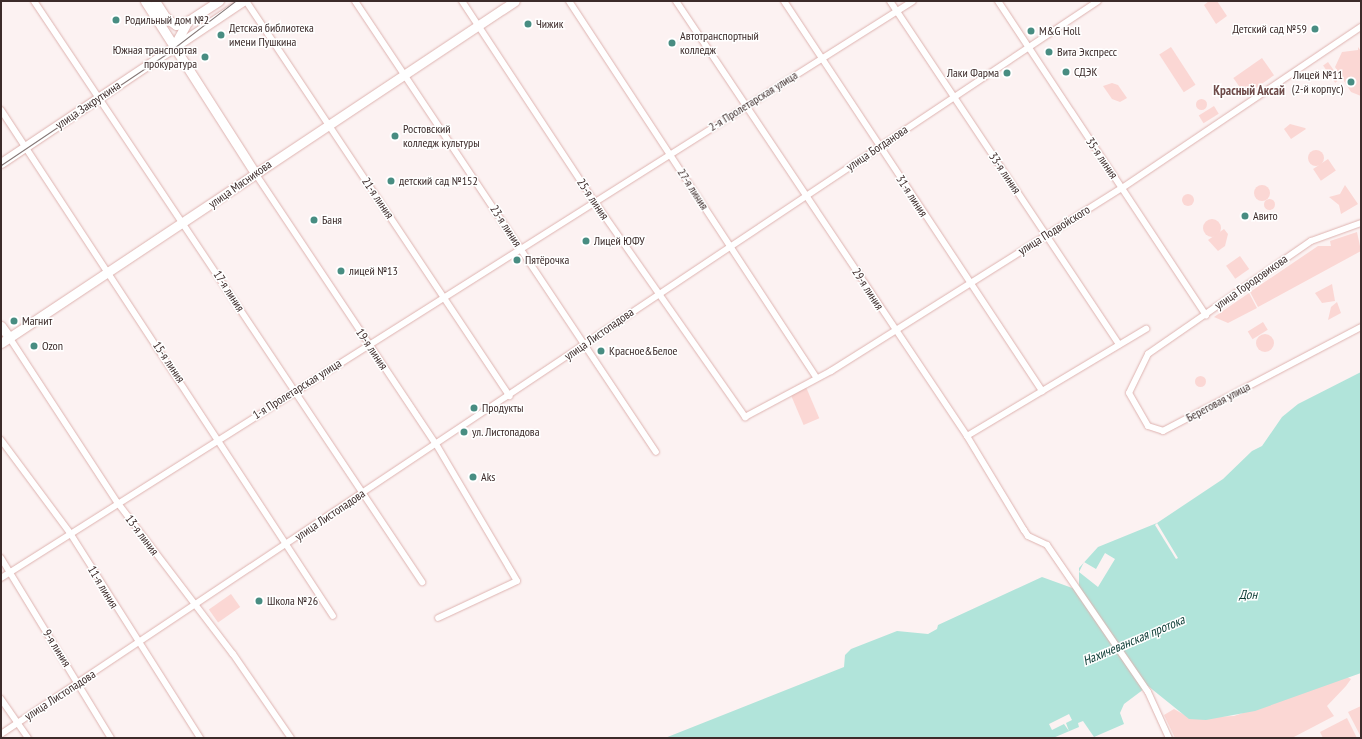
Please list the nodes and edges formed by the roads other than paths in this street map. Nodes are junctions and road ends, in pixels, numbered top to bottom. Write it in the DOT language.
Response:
graph roads {
  1 [pos="34,1"];
  2 [pos="145,1"];
  3 [pos="155,1"];
  4 [pos="219,1"];
  5 [pos="242,1"];
  6 [pos="246,1"];
  7 [pos="355,1"];
  8 [pos="462,1"];
  9 [pos="515,1"];
  10 [pos="569,1"];
  11 [pos="676,1"];
  12 [pos="784,1"];
  13 [pos="890,1"];
  14 [pos="913,1"];
  15 [pos="998,1"];
  16 [pos="1098,1"];
  17 [pos="897,11"];
  18 [pos="188,22"];
  19 [pos="479,25"];
  20 [pos="1361,27"];
  21 [pos="174,47"];
  22 [pos="1028,48"];
  23 [pos="822,58"];
  24 [pos="406,74"];
  25 [pos="100,97"];
  26 [pos="954,97"];
  27 [pos="746,104"];
  28 [pos="1,110"];
  29 [pos="330,124"];
  30 [pos="26,146"];
  31 [pos="879,146"];
  32 [pos="669,153"];
  33 [pos="1,163"];
  34 [pos="255,173"];
  35 [pos="1122,188"];
  36 [pos="807,196"];
  37 [pos="594,201"];
  38 [pos="1361,223"];
  39 [pos="184,224"];
  40 [pos="1046,235"];
  41 [pos="730,245"];
  42 [pos="521,248"];
  43 [pos="109,273"];
  44 [pos="969,284"];
  45 [pos="657,294"];
  46 [pos="444,297"];
  47 [pos="1206,315"];
  48 [pos="1,326"];
  49 [pos="1361,327"];
  50 [pos="895,329"];
  51 [pos="1146,329"];
  52 [pos="5,340"];
  53 [pos="369,344"];
  54 [pos="584,344"];
  55 [pos="1119,346"];
  56 [pos="1148,354"];
  57 [pos="816,377"];
  58 [pos="1042,391"];
  59 [pos="295,392"];
  60 [pos="509,396"];
  61 [pos="740,415"];
  62 [pos="967,436"];
  63 [pos="219,438"];
  64 [pos="1,440"];
  65 [pos="436,444"];
  66 [pos="656,452"];
  67 [pos="364,492"];
  68 [pos="117,502"];
  69 [pos="70,533"];
  70 [pos="288,544"];
  71 [pos="1,558"];
  72 [pos="10,573"];
  73 [pos="1,578"];
  74 [pos="422,582"];
  75 [pos="195,606"];
  76 [pos="333,616"];
  77 [pos="438,618"];
  78 [pos="137,644"];
  79 [pos="78,683"];
  80 [pos="1,700"];
  81 [pos="17,723"];
  82 [pos="1,734"];
  83 [pos="28,738"];
  84 [pos="111,738"];
  85 [pos="200,738"];
  86 [pos="291,738"];
  87 [pos="1168,738"];
  1 -- 25 [label="street, 17-я линия"];
  2 -- 21 [label="main road, 19-я линия"];
  3 -- 18 [label="main road"];
  4 -- 18 [label="main road"];
  5 -- 21 [label="main road, улица Закруткина"];
  6 -- 29 [label="street, 21-я линия"];
  7 -- 24 [label="street, 23-я линия"];
  8 -- 19 [label="street, 25-я линия"];
  9 -- 19 [label="main road, улица Мясникова"];
  10 -- 32 [label="street, 27-я линия"];
  11 -- 27 [label="street, 29-я линия"];
  12 -- 23 [label="street, 31-я линия"];
  13 -- 17 [label="street, 33-я линия"];
  14 -- 17 [label="street, 2-я Пролетарская улица"];
  15 -- 22 [label="street, 35-я линия"];
  16 -- 22 [label="street, улица Богданова"];
  17 -- 23 [label="street, 2-я Пролетарская улица"];
  17 -- 26 [label="street, 33-я линия"];
  18 -- 21 [label="main road"];
  19 -- 24 [label="main road, улица Мясникова"];
  19 -- 37 [label="street, 25-я линия"];
  20 -- 35 [label="street, улица Подвойского"];
  21 -- 25 [label="main road, улица Закруткина"];
  21 -- 34 [label="main road, 19-я линия"];
  22 -- 26 [label="street, улица Богданова"];
  22 -- 35 [label="street, 35-я линия"];
  23 -- 27 [label="street, 2-я Пролетарская улица"];
  23 -- 31 [label="street, 31-я линия"];
  24 -- 29 [label="main road, улица Мясникова"];
  24 -- 42 [label="street, 23-я линия"];
  25 -- 30 [label="main road, улица Закруткина"];
  25 -- 39 [label="street, 17-я линия"];
  26 -- 31 [label="street, улица Богданова"];
  26 -- 40 [label="street, 33-я линия"];
  27 -- 32 [label="street, 2-я Пролетарская улица"];
  27 -- 36 [label="street, 29-я линия"];
  28 -- 30 [label="street, 15-я линия"];
  29 -- 34 [label="main road, улица Мясникова"];
  29 -- 46 [label="street, 21-я линия"];
  30 -- 33 [label="main road, улица Закруткина"];
  30 -- 43 [label="street, 15-я линия"];
  31 -- 36 [label="street, улица Богданова"];
  31 -- 44 [label="street, 31-я линия"];
  32 -- 37 [label="street, 2-я Пролетарская улица"];
  32 -- 41 [label="street, 27-я линия"];
  34 -- 39 [label="main road, улица Мясникова"];
  34 -- 53 [label="street, 19-я линия"];
  35 -- 40 [label="street, улица Подвойского"];
  35 -- 47 [label="street, 35-я линия"];
  36 -- 41 [label="street, улица Богданова"];
  36 -- 50 [label="street, 29-я линия"];
  37 -- 42 [label="street, 1-я Пролетарская улица"];
  37 -- 45 [label="street, 25-я линия"];
  38 -- 47 [label="street, улица Городовикова"];
  39 -- 43 [label="main road, улица Мясникова"];
  39 -- 59 [label="street, 17-я линия"];
  40 -- 44 [label="street, улица Подвойского"];
  40 -- 55 [label="street, 33-я линия"];
  41 -- 45 [label="street, улица Богданова"];
  41 -- 57 [label="street, 27-я линия"];
  42 -- 46 [label="street, 1-я Пролетарская улица"];
  42 -- 54 [label="street, 23-я линия"];
  43 -- 52 [label="main road, улица Мясникова"];
  43 -- 63 [label="street, 15-я линия"];
  44 -- 50 [label="street, улица Подвойского"];
  44 -- 58 [label="street, 31-я линия"];
  45 -- 54 [label="street, улица Листопадова"];
  45 -- 61 [label="street, 25-я линия"];
  46 -- 53 [label="street, 1-я Пролетарская улица"];
  46 -- 60 [label="street, 21-я линия"];
  47 -- 56 [label="street, улица Городовикова"];
  48 -- 52 [label="main road, 13-я линия"];
  49 -- 56 [label="street, Береговая улица"];
  50 -- 57 [label="street, улица Подвойского"];
  50 -- 62 [label="street, 29-я линия"];
  51 -- 55 [label="street"];
  52 -- 68 [label="street, 13-я линия"];
  53 -- 59 [label="street, 1-я Пролетарская улица"];
  53 -- 65 [label="street, 19-я линия"];
  54 -- 60 [label="street, улица Листопадова"];
  54 -- 66 [label="street, 23-я линия"];
  55 -- 58 [label="street"];
  57 -- 61 [label="street, улица Подвойского"];
  58 -- 62 [label="street"];
  59 -- 63 [label="street, 1-я Пролетарская улица"];
  59 -- 67 [label="street, 17-я линия"];
  60 -- 65 [label="street, улица Листопадова"];
  62 -- 87 [label="street, 29-я линия"];
  63 -- 68 [label="street, 1-я Пролетарская улица"];
  63 -- 70 [label="street, 15-я линия"];
  64 -- 69 [label="street, 11-я линия"];
  65 -- 67 [label="street, улица Листопадова"];
  65 -- 77 [label="street, 19-я линия"];
  67 -- 70 [label="street, улица Листопадова"];
  67 -- 74 [label="street, 17-я линия"];
  68 -- 69 [label="street, 1-я Пролетарская улица"];
  68 -- 75 [label="street, 13-я линия"];
  69 -- 72 [label="street, 1-я Пролетарская улица"];
  69 -- 78 [label="street, 11-я линия"];
  70 -- 75 [label="street, улица Листопадова"];
  70 -- 76 [label="street, 15-я линия"];
  71 -- 72 [label="street, 9-я линия"];
  72 -- 73 [label="street, 1-я Пролетарская улица"];
  72 -- 79 [label="street, 9-я линия"];
  75 -- 78 [label="street, улица Листопадова"];
  75 -- 86 [label="street, 13-я линия"];
  78 -- 79 [label="street, улица Листопадова"];
  78 -- 85 [label="street, 11-я линия"];
  79 -- 81 [label="street, улица Листопадова"];
  79 -- 84 [label="street, 9-я линия"];
  80 -- 81 [label="street"];
  81 -- 82 [label="street, улица Листопадова"];
  81 -- 83 [label="street"];
}
